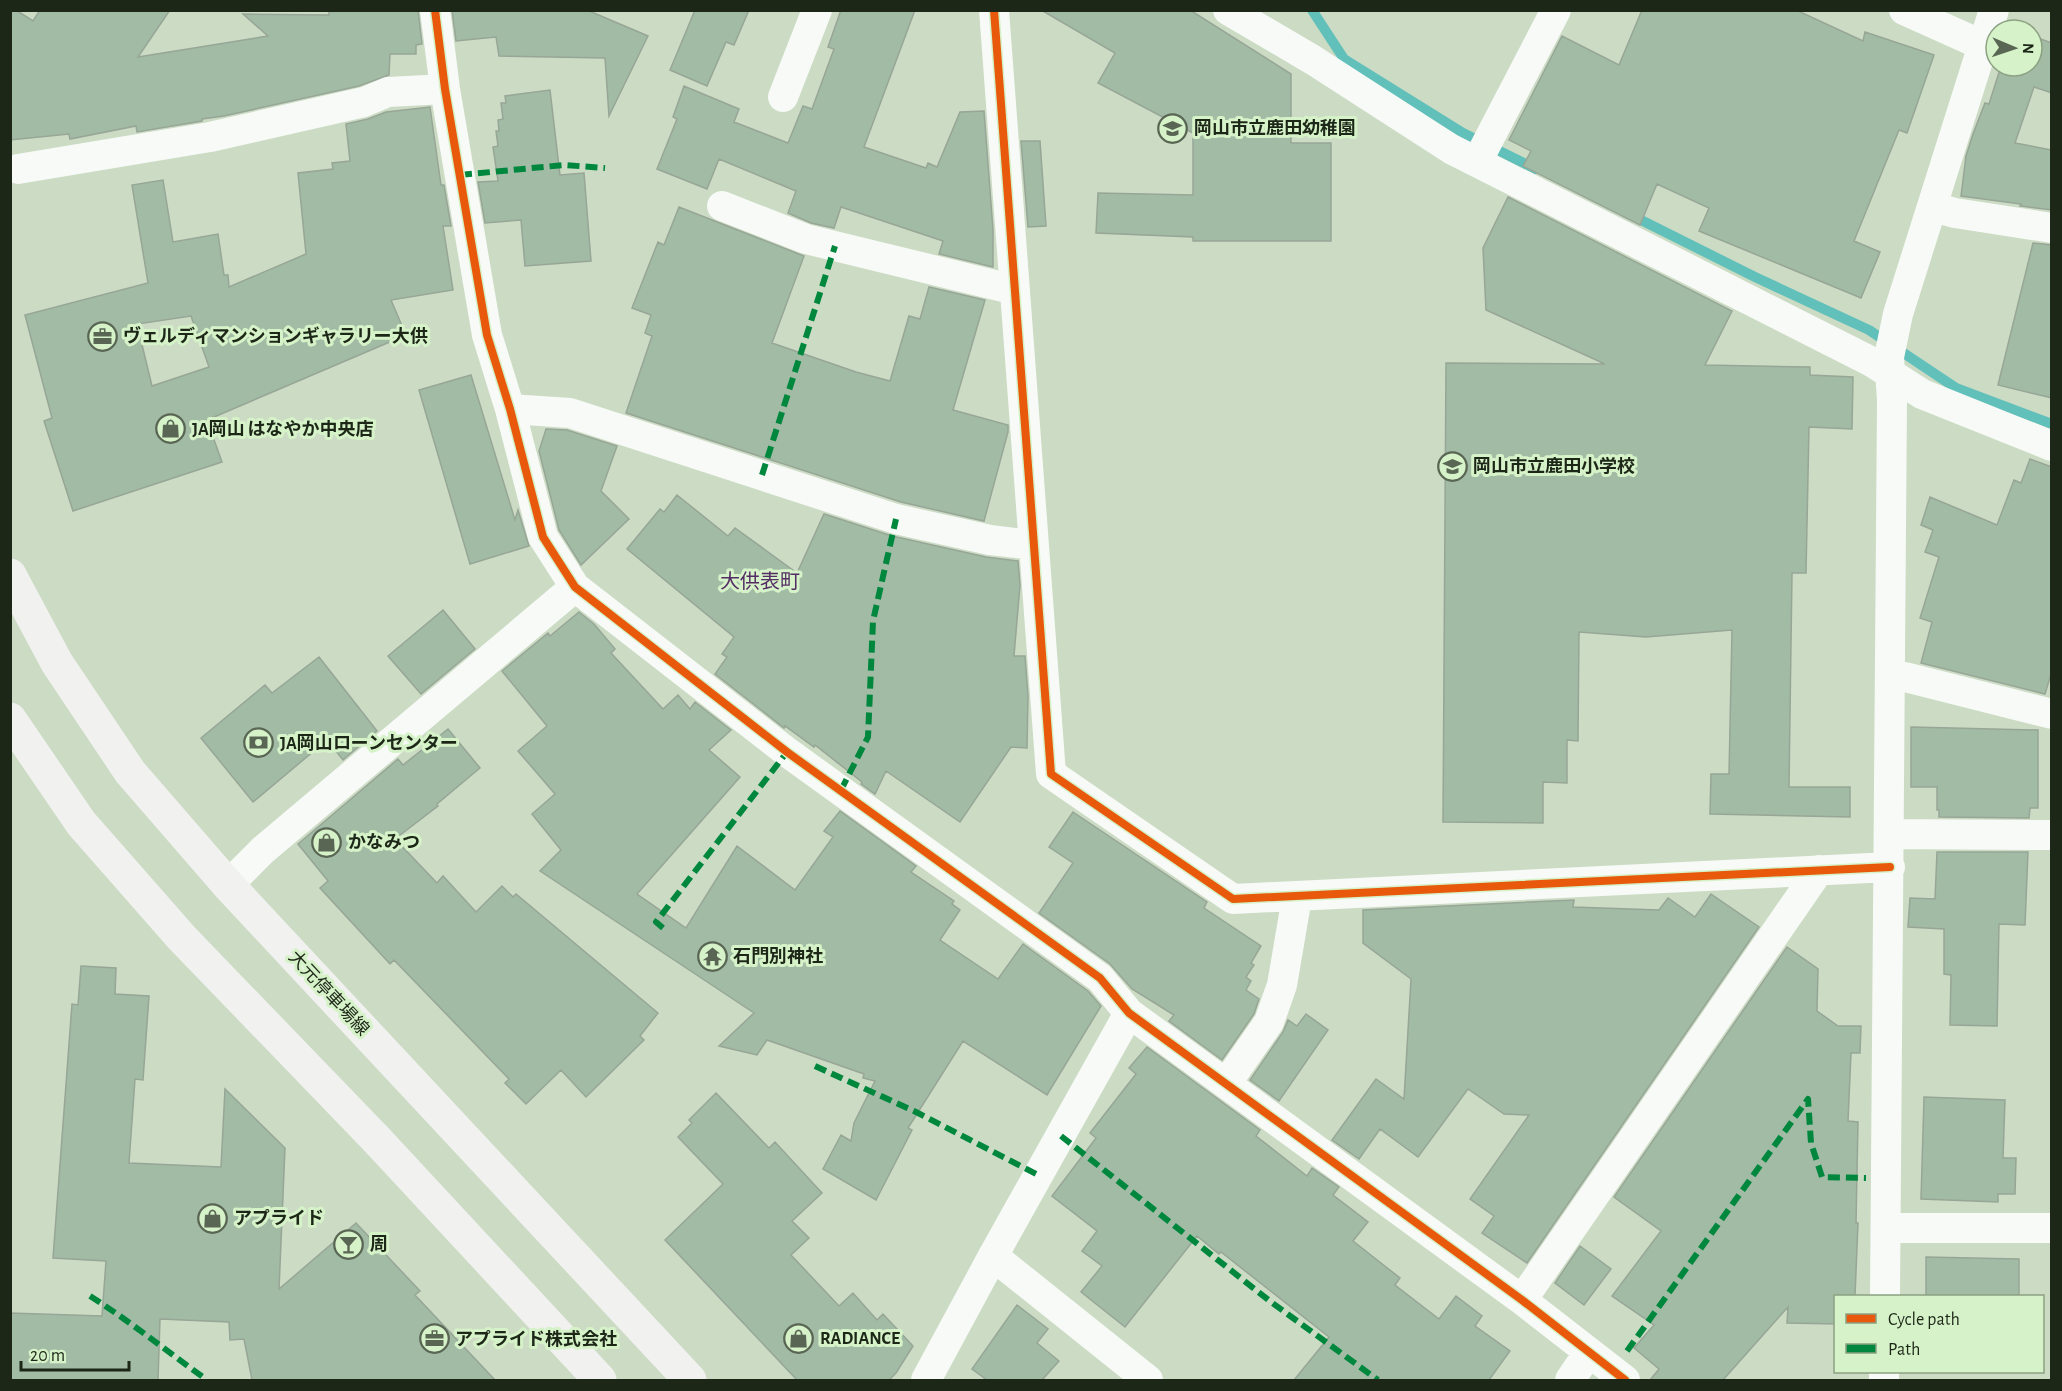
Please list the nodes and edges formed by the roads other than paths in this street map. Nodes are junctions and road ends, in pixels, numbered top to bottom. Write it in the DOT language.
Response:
graph roads {
  1 [pos="435,10"];
  2 [pos="817,10"];
  3 [pos="994,10"];
  4 [pos="1228,10"];
  5 [pos="1556,10"];
  6 [pos="1904,10"];
  7 [pos="1994,10"];
  8 [pos="1982,45"];
  9 [pos="445,89"];
  10 [pos="783,97"];
  11 [pos="1483,149"];
  12 [pos="18,169"];
  13 [pos="722,206"];
  14 [pos="1932,207"];
  15 [pos="2052,228"];
  16 [pos="1015,291"];
  17 [pos="1889,364"];
  18 [pos="510,409"];
  19 [pos="2052,446"];
  20 [pos="1033,545"];
  21 [pos="10,575"];
  22 [pos="575,587"];
  23 [pos="1890,675"];
  24 [pos="2052,714"];
  25 [pos="10,719"];
  26 [pos="1890,834"];
  27 [pos="2052,835"];
  28 [pos="1890,867"];
  29 [pos="1819,870"];
  30 [pos="228,885"];
  31 [pos="1297,897"];
  32 [pos="1129,1013"];
  33 [pos="1227,1084"];
  34 [pos="1887,1228"];
  35 [pos="2052,1228"];
  36 [pos="993,1256"];
  37 [pos="1885,1295"];
  38 [pos="1522,1300"];
  39 [pos="1589,1352"];
  40 [pos="600,1380"];
  41 [pos="690,1380"];
  42 [pos="926,1380"];
  43 [pos="1148,1380"];
  44 [pos="1570,1380"];
  45 [pos="1625,1380"];
  1 -- 9 [label="street"];
  2 -- 10 [label="street"];
  3 -- 16 [label="street"];
  4 -- 11 [label="street"];
  5 -- 11 [label="street"];
  6 -- 8 [label="street"];
  7 -- 8 [label="street"];
  8 -- 14 [label="street"];
  9 -- 12 [label="street"];
  9 -- 18 [label="street"];
  11 -- 17 [label="street"];
  13 -- 16 [label="street"];
  14 -- 15 [label="street"];
  14 -- 17 [label="street"];
  16 -- 20 [label="street"];
  17 -- 19 [label="street"];
  17 -- 23 [label="street"];
  18 -- 20 [label="street"];
  18 -- 22 [label="street"];
  20 -- 31 [label="street"];
  21 -- 30 [label="main road, 大元停車場線"];
  22 -- 30 [label="street"];
  22 -- 32 [label="street"];
  23 -- 24 [label="street"];
  23 -- 26 [label="street"];
  25 -- 40 [label="main road"];
  26 -- 27 [label="street"];
  26 -- 28 [label="street"];
  28 -- 29 [label="street"];
  28 -- 34 [label="street"];
  29 -- 31 [label="street"];
  29 -- 38 [label="street"];
  30 -- 41 [label="main road, 大元停車場線"];
  31 -- 33 [label="street"];
  32 -- 33 [label="street"];
  32 -- 36 [label="street"];
  33 -- 38 [label="street"];
  34 -- 35 [label="street"];
  34 -- 37 [label="street"];
  36 -- 42 [label="street"];
  36 -- 43 [label="street"];
  38 -- 39 [label="street"];
  39 -- 44 [label="street"];
  39 -- 45 [label="street"];
}
